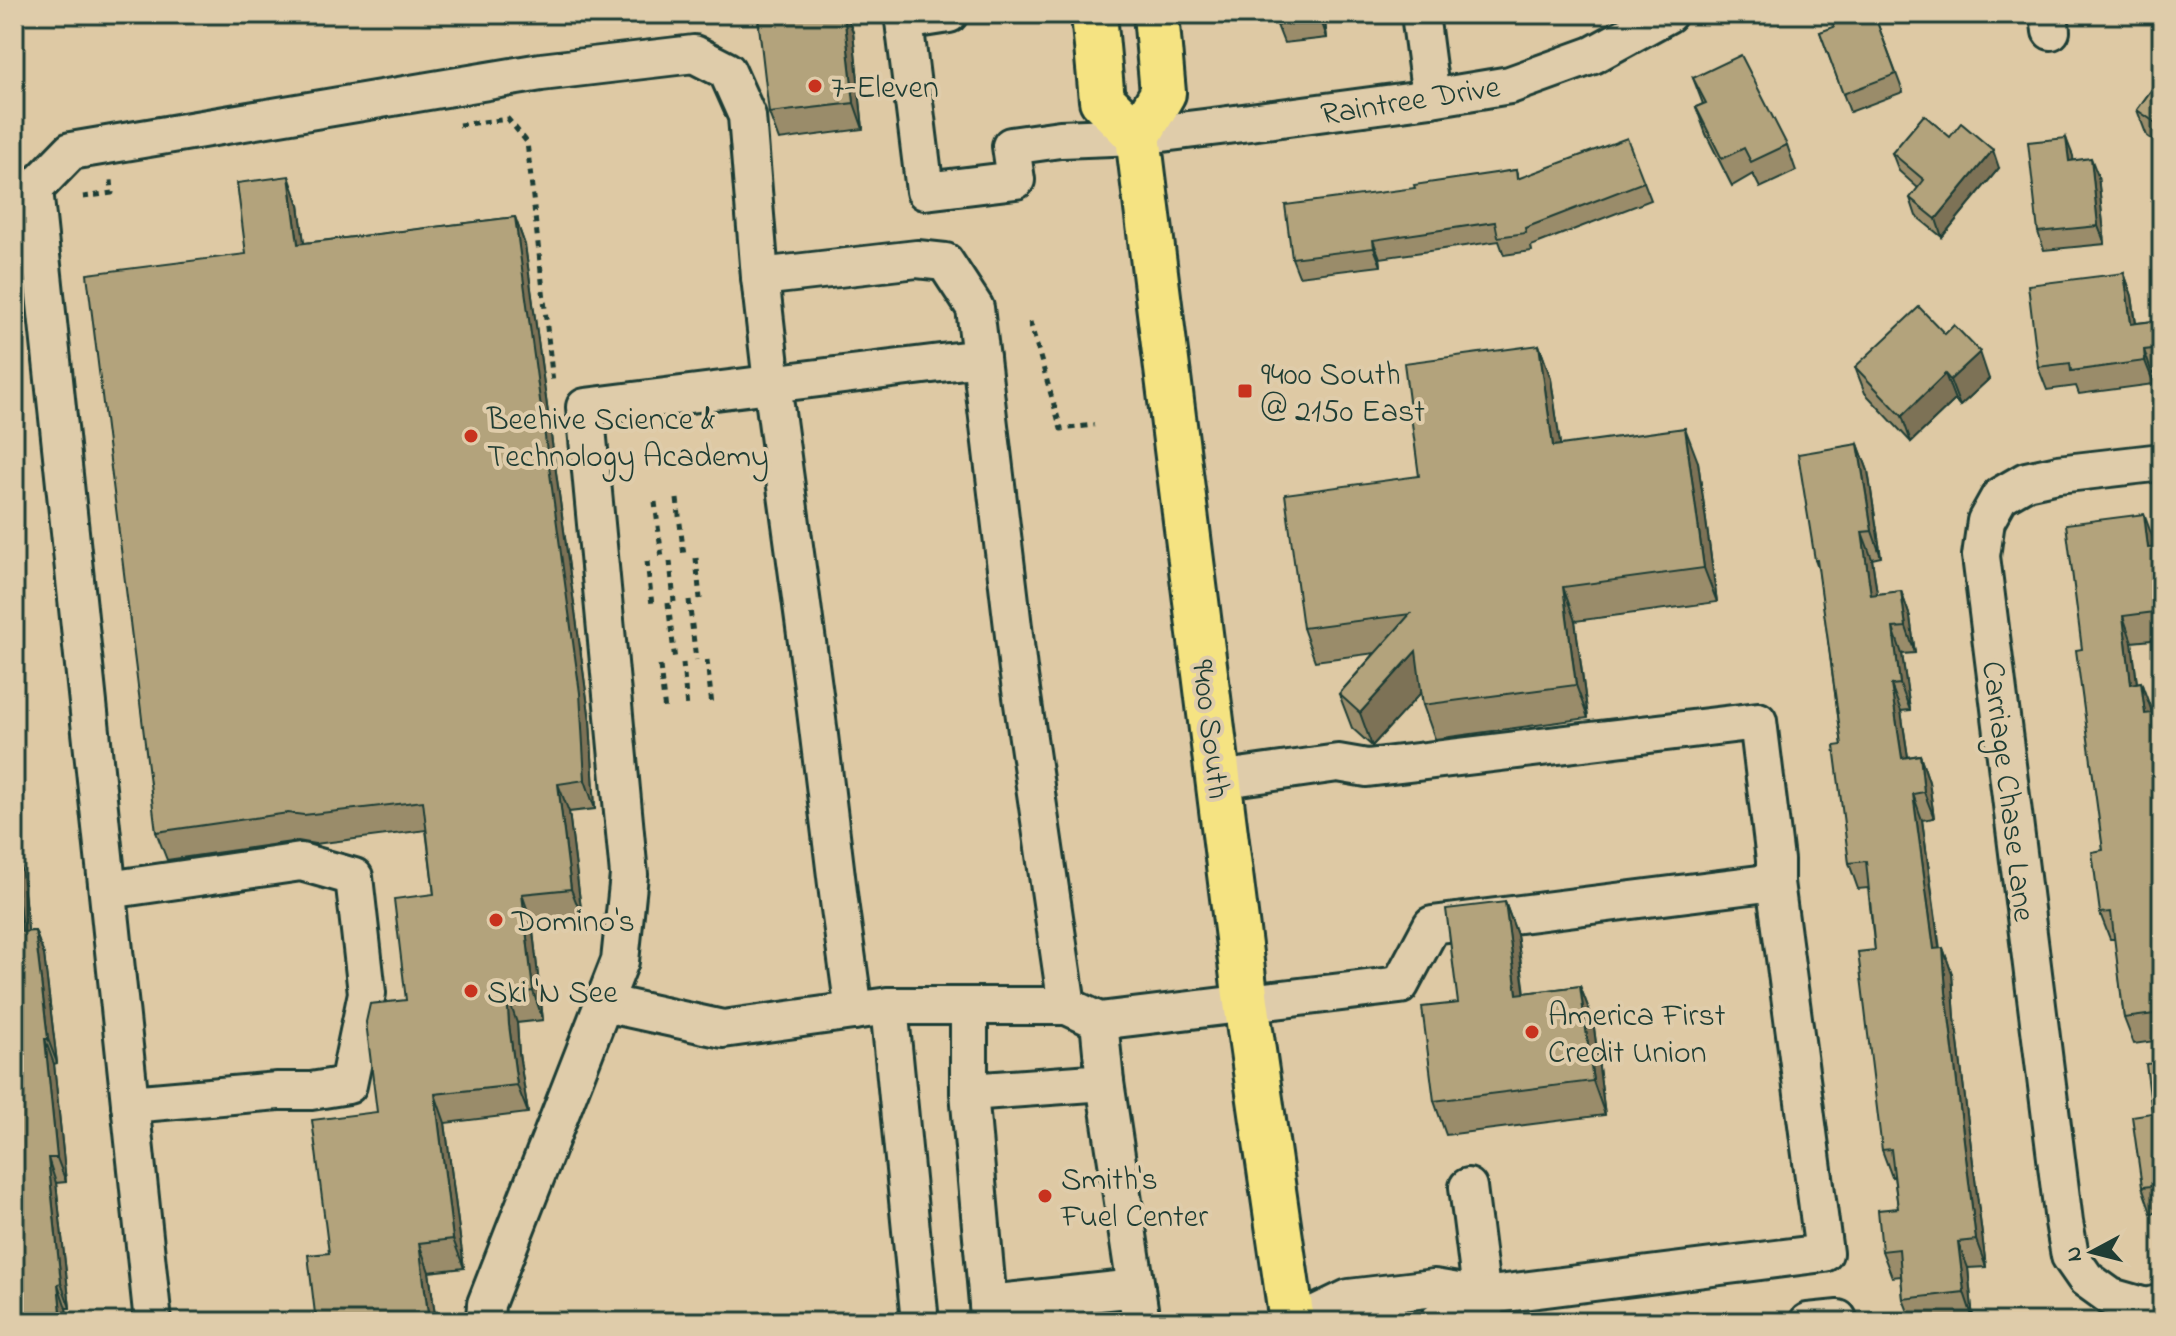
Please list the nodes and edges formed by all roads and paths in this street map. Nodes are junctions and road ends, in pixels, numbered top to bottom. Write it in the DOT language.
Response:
graph roads {
  1 [pos="949,14"];
  2 [pos="1094,14"];
  3 [pos="1156,14"];
  4 [pos="1420,14"];
  5 [pos="1668,14"];
  6 [pos="1431,98"];
  7 [pos="445,127"];
  8 [pos="1138,136"];
  9 [pos="110,173"];
  10 [pos="83,197"];
  11 [pos="760,277"];
  12 [pos="1030,322"];
  13 [pos="981,358"];
  14 [pos="553,383"];
  15 [pos="772,383"];
  16 [pos="1094,425"];
  17 [pos="2162,462"];
  18 [pos="677,499"];
  19 [pos="655,502"];
  20 [pos="684,556"];
  21 [pos="662,558"];
  22 [pos="696,558"];
  23 [pos="647,561"];
  24 [pos="670,561"];
  25 [pos="700,599"];
  26 [pos="689,600"];
  27 [pos="652,605"];
  28 [pos="696,660"];
  29 [pos="707,660"];
  30 [pos="675,661"];
  31 [pos="683,663"];
  32 [pos="660,666"];
  33 [pos="712,706"];
  34 [pos="687,709"];
  35 [pos="665,712"];
  36 [pos="1218,780"];
  37 [pos="1775,882"];
  38 [pos="108,890"];
  39 [pos="1246,1002"];
  40 [pos="604,1003"];
  41 [pos="889,1006"];
  42 [pos="969,1006"];
  43 [pos="1067,1006"];
  44 [pos="854,1011"];
  45 [pos="1099,1021"];
  46 [pos="1105,1082"];
  47 [pos="969,1092"];
  48 [pos="130,1104"];
  49 [pos="1468,1187"];
  50 [pos="2162,1303"];
  51 [pos="1139,1305"];
  52 [pos="1483,1309"];
  53 [pos="988,1313"];
  54 [pos="153,1322"];
  55 [pos="485,1322"];
  56 [pos="920,1322"];
  57 [pos="1292,1322"];
  58 [pos="1299,1322"];
  59 [pos="1438,1322"];
  60 [pos="1808,1322"];
  61 [pos="1838,1322"];
  1 -- 8 [label="street, Raintree Drive"];
  2 -- 8 [label="main road"];
  3 -- 8 [label="main road"];
  4 -- 6 [label="street"];
  5 -- 6 [label="street, Raintree Drive"];
  6 -- 8 [label="street, Raintree Drive"];
  7 -- 14 [label="path"];
  8 -- 36 [label="main road, 9400 South"];
  9 -- 10 [label="path"];
  11 -- 13 [label="street"];
  11 -- 15 [label="street"];
  11 -- 38 [label="street"];
  12 -- 16 [label="path"];
  13 -- 15 [label="street"];
  13 -- 43 [label="street"];
  15 -- 40 [label="street"];
  15 -- 44 [label="street"];
  17 -- 50 [label="street, Carriage Chase Lane"];
  18 -- 20 [label="path"];
  19 -- 21 [label="path"];
  22 -- 25 [label="path"];
  23 -- 27 [label="path"];
  24 -- 30 [label="path"];
  26 -- 28 [label="path"];
  29 -- 33 [label="path"];
  31 -- 34 [label="path"];
  32 -- 35 [label="path"];
  36 -- 37 [label="street"];
  36 -- 39 [label="main road, 9400 South"];
  37 -- 39 [label="street"];
  37 -- 52 [label="street"];
  38 -- 48 [label="street"];
  38 -- 48 [label="street"];
  39 -- 45 [label="street"];
  39 -- 57 [label="main road, 9400 South"];
  40 -- 44 [label="street"];
  40 -- 55 [label="street"];
  41 -- 42 [label="street"];
  41 -- 44 [label="street"];
  41 -- 56 [label="street"];
  42 -- 43 [label="street"];
  42 -- 47 [label="street"];
  43 -- 45 [label="street"];
  45 -- 46 [label="street"];
  46 -- 47 [label="street"];
  46 -- 51 [label="street"];
  47 -- 53 [label="street"];
  48 -- 54 [label="street"];
  49 -- 52 [label="street"];
  51 -- 53 [label="street"];
  52 -- 58 [label="street"];
  52 -- 59 [label="street"];
  60 -- 61 [label="street"];
}
